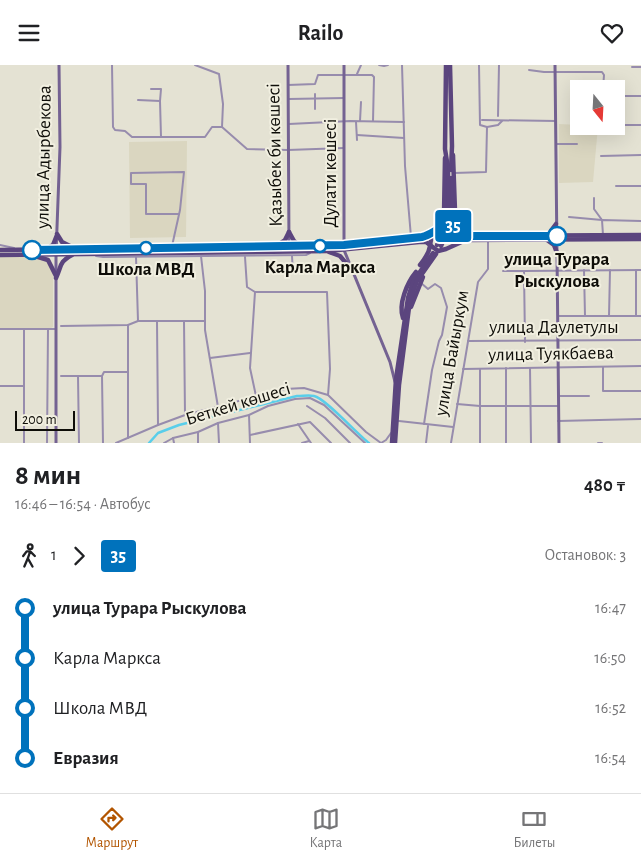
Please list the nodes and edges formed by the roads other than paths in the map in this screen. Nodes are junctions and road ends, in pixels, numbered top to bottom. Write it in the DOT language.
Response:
graph roads {
  1 [pos="59,65"];
  2 [pos="112,65"];
  3 [pos="195,65"];
  4 [pos="288,65"];
  5 [pos="344,65"];
  6 [pos="361,65"];
  7 [pos="379,65"];
  8 [pos="388,65"];
  9 [pos="402,65"];
  10 [pos="446,65"];
  11 [pos="450,65"];
  12 [pos="479,65"];
  13 [pos="499,65"];
  14 [pos="555,65"];
  15 [pos="632,67"];
  16 [pos="641,67"];
  17 [pos="529,70"];
  18 [pos="555,72"];
  19 [pos="344,74"];
  20 [pos="357,74"];
  21 [pos="604,80"];
  22 [pos="288,85"];
  23 [pos="151,89"];
  24 [pos="315,94"];
  25 [pos="625,96"];
  26 [pos="641,96"];
  27 [pos="315,98"];
  28 [pos="344,98"];
  29 [pos="288,99"];
  30 [pos="138,100"];
  31 [pos="160,101"];
  32 [pos="361,103"];
  33 [pos="314,109"];
  34 [pos="498,116"];
  35 [pos="356,121"];
  36 [pos="360,121"];
  37 [pos="373,121"];
  38 [pos="482,121"];
  39 [pos="502,121"];
  40 [pos="556,121"];
  41 [pos="344,122"];
  42 [pos="404,122"];
  43 [pos="288,124"];
  44 [pos="625,125"];
  45 [pos="641,125"];
  46 [pos="222,127"];
  47 [pos="487,127"];
  48 [pos="356,135"];
  49 [pos="161,137"];
  50 [pos="404,138"];
  51 [pos="357,139"];
  52 [pos="556,144"];
  53 [pos="577,144"];
  54 [pos="452,147"];
  55 [pos="344,148"];
  56 [pos="445,149"];
  57 [pos="288,150"];
  58 [pos="641,155"];
  59 [pos="601,156"];
  60 [pos="454,173"];
  61 [pos="616,186"];
  62 [pos="641,186"];
  63 [pos="594,197"];
  64 [pos="179,214"];
  65 [pos="569,217"];
  66 [pos="602,220"];
  67 [pos="641,221"];
  68 [pos="556,223"];
  69 [pos="457,229"];
  70 [pos="444,230"];
  71 [pos="289,232"];
  72 [pos="434,233"];
  73 [pos="57,235"];
  74 [pos="641,235"];
  75 [pos="603,237"];
  76 [pos="547,238"];
  77 [pos="557,238"];
  78 [pos="412,239"];
  79 [pos="641,239"];
  80 [pos="488,240"];
  81 [pos="455,244"];
  82 [pos="0,245"];
  83 [pos="270,246"];
  84 [pos="289,246"];
  85 [pos="306,246"];
  86 [pos="172,247"];
  87 [pos="430,247"];
  88 [pos="442,247"];
  89 [pos="344,248"];
  90 [pos="46,249"];
  91 [pos="0,250"];
  92 [pos="18,250"];
  93 [pos="164,250"];
  94 [pos="75,251"];
  95 [pos="328,251"];
  96 [pos="56,252"];
  97 [pos="557,253"];
  98 [pos="95,254"];
  99 [pos="290,254"];
  100 [pos="434,254"];
  101 [pos="31,255"];
  102 [pos="238,255"];
  103 [pos="0,256"];
  104 [pos="201,256"];
  105 [pos="136,257"];
  106 [pos="245,257"];
  107 [pos="351,269"];
  108 [pos="557,270"];
  109 [pos="584,270"];
  110 [pos="610,270"];
  111 [pos="636,270"];
  112 [pos="641,270"];
  113 [pos="503,271"];
  114 [pos="524,271"];
  115 [pos="299,273"];
  116 [pos="56,278"];
  117 [pos="420,282"];
  118 [pos="255,292"];
  119 [pos="585,316"];
  120 [pos="609,316"];
  121 [pos="636,316"];
  122 [pos="641,316"];
  123 [pos="557,317"];
  124 [pos="406,318"];
  125 [pos="138,321"];
  126 [pos="184,321"];
  127 [pos="204,321"];
  128 [pos="157,322"];
  129 [pos="128,325"];
  130 [pos="61,326"];
  131 [pos="0,329"];
  132 [pos="24,329"];
  133 [pos="48,329"];
  134 [pos="56,329"];
  135 [pos="641,340"];
  136 [pos="468,341"];
  137 [pos="524,342"];
  138 [pos="558,342"];
  139 [pos="251,353"];
  140 [pos="210,358"];
  141 [pos="390,362"];
  142 [pos="399,363"];
  143 [pos="641,366"];
  144 [pos="558,367"];
  145 [pos="603,367"];
  146 [pos="506,368"];
  147 [pos="530,368"];
  148 [pos="462,369"];
  149 [pos="480,369"];
  150 [pos="128,372"];
  151 [pos="61,376"];
  152 [pos="78,376"];
  153 [pos="102,376"];
  154 [pos="396,385"];
  155 [pos="0,386"];
  156 [pos="23,386"];
  157 [pos="641,391"];
  158 [pos="328,395"];
  159 [pos="256,396"];
  160 [pos="558,396"];
  161 [pos="589,396"];
  162 [pos="457,404"];
  163 [pos="530,405"];
  164 [pos="307,406"];
  165 [pos="480,406"];
  166 [pos="506,406"];
  167 [pos="558,406"];
  168 [pos="218,407"];
  169 [pos="185,415"];
  170 [pos="249,415"];
  171 [pos="641,419"];
  172 [pos="396,421"];
  173 [pos="558,421"];
  174 [pos="218,423"];
  175 [pos="298,424"];
  176 [pos="424,424"];
  177 [pos="428,424"];
  178 [pos="158,425"];
  179 [pos="453,427"];
  180 [pos="198,431"];
  181 [pos="392,431"];
  182 [pos="250,435"];
  183 [pos="128,438"];
  184 [pos="173,438"];
  185 [pos="310,442"];
  186 [pos="24,443"];
  187 [pos="47,443"];
  188 [pos="56,443"];
  189 [pos="79,443"];
  190 [pos="103,443"];
  191 [pos="116,443"];
  192 [pos="164,443"];
  193 [pos="174,443"];
  194 [pos="198,443"];
  195 [pos="219,443"];
  196 [pos="250,443"];
  197 [pos="302,443"];
  198 [pos="330,443"];
  199 [pos="350,443"];
  200 [pos="365,443"];
  201 [pos="381,443"];
  202 [pos="393,443"];
  203 [pos="426,443"];
  204 [pos="451,443"];
  205 [pos="480,443"];
  206 [pos="506,443"];
  207 [pos="531,443"];
  208 [pos="559,443"];
  209 [pos="598,443"];
  210 [pos="602,443"];
  1 -- 73 [label="main road, улица Адырбекова"];
  2 -- 49 [label="street"];
  3 -- 46 [label="street"];
  4 -- 22 [label="main road, Қазыбек би көшесі"];
  5 -- 19 [label="main road, Дулати көшесі"];
  6 -- 20 [label="street"];
  7 -- 8 [label="street"];
  9 -- 42 [label="street"];
  10 -- 56 [label="main road"];
  11 -- 54 [label="main road"];
  12 -- 47 [label="street"];
  13 -- 34 [label="street"];
  14 -- 18 [label="main road"];
  15 -- 16 [label="street"];
  17 -- 18 [label="street"];
  18 -- 21 [label="street"];
  18 -- 40 [label="main road"];
  19 -- 20 [label="street"];
  19 -- 22 [label="street"];
  19 -- 28 [label="main road, Дулати көшесі"];
  20 -- 37 [label="street"];
  22 -- 29 [label="main road, Қазыбек би көшесі"];
  23 -- 31 [label="street"];
  24 -- 27 [label="street"];
  25 -- 26 [label="street"];
  27 -- 28 [label="street"];
  27 -- 29 [label="street"];
  27 -- 33 [label="street"];
  28 -- 41 [label="main road, Дулати көшесі"];
  29 -- 43 [label="main road, Қазыбек би көшесі"];
  30 -- 31 [label="street"];
  31 -- 49 [label="street"];
  32 -- 36 [label="street"];
  35 -- 36 [label="street"];
  35 -- 41 [label="street"];
  35 -- 48 [label="street"];
  36 -- 37 [label="street"];
  37 -- 42 [label="street"];
  38 -- 39 [label="street"];
  39 -- 40 [label="street"];
  39 -- 47 [label="street"];
  40 -- 52 [label="main road"];
  41 -- 43 [label="street"];
  41 -- 55 [label="main road, Дулати көшесі"];
  42 -- 50 [label="street"];
  43 -- 57 [label="main road, Қазыбек би көшесі"];
  44 -- 45 [label="street"];
  46 -- 49 [label="street"];
  46 -- 57 [label="street"];
  47 -- 60 [label="street"];
  48 -- 50 [label="street"];
  48 -- 51 [label="street"];
  50 -- 78 [label="street"];
  52 -- 53 [label="street"];
  52 -- 68 [label="main road"];
  54 -- 56 [label="main road"];
  54 -- 60 [label="main road"];
  55 -- 57 [label="street"];
  55 -- 89 [label="main road, Дулати көшесі"];
  56 -- 70 [label="main road"];
  57 -- 71 [label="main road, Қазыбек би көшесі"];
  58 -- 59 [label="street"];
  60 -- 69 [label="main road"];
  61 -- 62 [label="street"];
  63 -- 66 [label="street"];
  64 -- 64 [label="street"];
  64 -- 86 [label="street"];
  65 -- 66 [label="street"];
  66 -- 67 [label="street"];
  66 -- 75 [label="street"];
  68 -- 76 [label="main road"];
  68 -- 77 [label="main road"];
  69 -- 70 [label="main road"];
  69 -- 76 [label="main road"];
  69 -- 81 [label="main road"];
  70 -- 72 [label="main road"];
  70 -- 88 [label="main road"];
  71 -- 83 [label="main road"];
  71 -- 84 [label="main road, Қазыбек би көшесі"];
  71 -- 85 [label="main road"];
  72 -- 78 [label="main road"];
  72 -- 87 [label="main road"];
  73 -- 90 [label="main road"];
  73 -- 94 [label="main road"];
  73 -- 96 [label="main road, улица Адырбекова"];
  74 -- 75 [label="main road"];
  75 -- 77 [label="main road"];
  75 -- 79 [label="main road"];
  76 -- 77 [label="main road"];
  76 -- 80 [label="main road"];
  76 -- 97 [label="main road"];
  77 -- 97 [label="main road"];
  78 -- 89 [label="main road"];
  80 -- 81 [label="main road"];
  80 -- 136 [label="street, улица Байыркум"];
  81 -- 88 [label="main road"];
  82 -- 92 [label="street"];
  83 -- 84 [label="main road"];
  83 -- 86 [label="main road"];
  84 -- 85 [label="main road"];
  84 -- 99 [label="main road, Қазыбек би көшесі"];
  85 -- 89 [label="main road"];
  86 -- 93 [label="main road"];
  87 -- 88 [label="main road"];
  87 -- 89 [label="main road"];
  87 -- 124 [label="main road"];
  88 -- 117 [label="main road"];
  89 -- 95 [label="main road"];
  89 -- 107 [label="main road, Дулати көшесі"];
  90 -- 92 [label="main road"];
  90 -- 96 [label="main road"];
  91 -- 92 [label="main road"];
  93 -- 94 [label="main road"];
  93 -- 98 [label="main road"];
  93 -- 102 [label="main road"];
  94 -- 96 [label="main road"];
  94 -- 98 [label="main road"];
  94 -- 116 [label="main road"];
  95 -- 99 [label="main road"];
  95 -- 107 [label="main road"];
  96 -- 101 [label="main road"];
  96 -- 116 [label="main road, улица Адырбекова"];
  97 -- 108 [label="main road"];
  98 -- 105 [label="street"];
  99 -- 102 [label="main road"];
  99 -- 106 [label="street"];
  99 -- 115 [label="street"];
  100 -- 124 [label="main road"];
  101 -- 103 [label="main road"];
  101 -- 116 [label="main road"];
  102 -- 104 [label="street"];
  102 -- 106 [label="street"];
  104 -- 105 [label="street"];
  104 -- 127 [label="street"];
  105 -- 125 [label="street"];
  106 -- 118 [label="street"];
  107 -- 141 [label="main road, Дулати көшесі"];
  108 -- 109 [label="street"];
  108 -- 114 [label="street"];
  108 -- 123 [label="main road"];
  109 -- 110 [label="street"];
  109 -- 119 [label="street"];
  110 -- 111 [label="street"];
  110 -- 120 [label="street"];
  111 -- 112 [label="street"];
  111 -- 121 [label="street"];
  113 -- 114 [label="street"];
  114 -- 137 [label="street"];
  116 -- 134 [label="main road, улица Адырбекова"];
  117 -- 124 [label="main road"];
  117 -- 176 [label="street"];
  118 -- 139 [label="street"];
  118 -- 158 [label="street"];
  119 -- 120 [label="street"];
  119 -- 123 [label="street"];
  120 -- 121 [label="street"];
  121 -- 122 [label="street"];
  123 -- 138 [label="main road"];
  124 -- 142 [label="main road"];
  124 -- 172 [label="main road"];
  125 -- 128 [label="street"];
  125 -- 129 [label="street"];
  126 -- 127 [label="street"];
  126 -- 128 [label="street"];
  126 -- 169 [label="street"];
  127 -- 140 [label="street"];
  128 -- 178 [label="street"];
  129 -- 130 [label="street"];
  129 -- 150 [label="street"];
  131 -- 132 [label="street"];
  132 -- 133 [label="street"];
  132 -- 156 [label="street"];
  133 -- 134 [label="street"];
  133 -- 187 [label="street"];
  134 -- 188 [label="main road, улица Адырбекова"];
  135 -- 138 [label="street, улица Даулетулы"];
  136 -- 137 [label="street, улица Даулетулы"];
  136 -- 148 [label="street, улица Байыркум"];
  137 -- 138 [label="street, улица Даулетулы"];
  138 -- 144 [label="main road"];
  139 -- 140 [label="street"];
  139 -- 159 [label="street"];
  140 -- 168 [label="street"];
  141 -- 142 [label="main road"];
  141 -- 154 [label="main road, Дулати көшесі"];
  142 -- 154 [label="main road"];
  143 -- 145 [label="street, улица Туякбаева"];
  144 -- 145 [label="street, улица Туякбаева"];
  144 -- 147 [label="street, улица Туякбаева"];
  144 -- 160 [label="main road"];
  145 -- 157 [label="street"];
  146 -- 147 [label="street, улица Туякбаева"];
  146 -- 149 [label="street, улица Туякбаева"];
  146 -- 166 [label="street"];
  147 -- 163 [label="street"];
  148 -- 149 [label="street, улица Туякбаева"];
  148 -- 162 [label="street, улица Байыркум"];
  149 -- 165 [label="street"];
  150 -- 153 [label="street"];
  150 -- 183 [label="street"];
  151 -- 152 [label="street"];
  152 -- 153 [label="street"];
  152 -- 189 [label="street"];
  153 -- 190 [label="street"];
  154 -- 181 [label="main road"];
  155 -- 156 [label="street"];
  156 -- 186 [label="street"];
  158 -- 159 [label="street"];
  158 -- 201 [label="street"];
  159 -- 168 [label="street"];
  160 -- 161 [label="street"];
  160 -- 167 [label="main road"];
  162 -- 165 [label="street"];
  162 -- 179 [label="street, улица Байыркум"];
  163 -- 166 [label="street"];
  163 -- 167 [label="street"];
  163 -- 207 [label="street"];
  164 -- 199 [label="street"];
  165 -- 166 [label="street"];
  165 -- 205 [label="street"];
  166 -- 206 [label="street"];
  167 -- 173 [label="main road"];
  168 -- 169 [label="street"];
  169 -- 178 [label="street"];
  170 -- 174 [label="street, Беткей көшесі"];
  170 -- 182 [label="street"];
  170 -- 200 [label="street, Беткей көшесі"];
  171 -- 173 [label="street"];
  172 -- 176 [label="street"];
  172 -- 202 [label="main road"];
  173 -- 208 [label="main road"];
  174 -- 180 [label="street, Беткей көшесі"];
  174 -- 195 [label="street"];
  175 -- 182 [label="street"];
  175 -- 185 [label="street"];
  175 -- 198 [label="street"];
  176 -- 177 [label="street"];
  177 -- 179 [label="street"];
  177 -- 203 [label="street"];
  178 -- 183 [label="street"];
  179 -- 204 [label="street, улица Байыркум"];
  180 -- 184 [label="street, Беткей көшесі"];
  180 -- 194 [label="street"];
  181 -- 201 [label="street"];
  181 -- 202 [label="main road"];
  182 -- 196 [label="street"];
  183 -- 191 [label="street"];
  184 -- 192 [label="street, Беткей көшесі"];
  184 -- 193 [label="street"];
  185 -- 197 [label="street"];
  209 -- 210 [label="street"];
}
